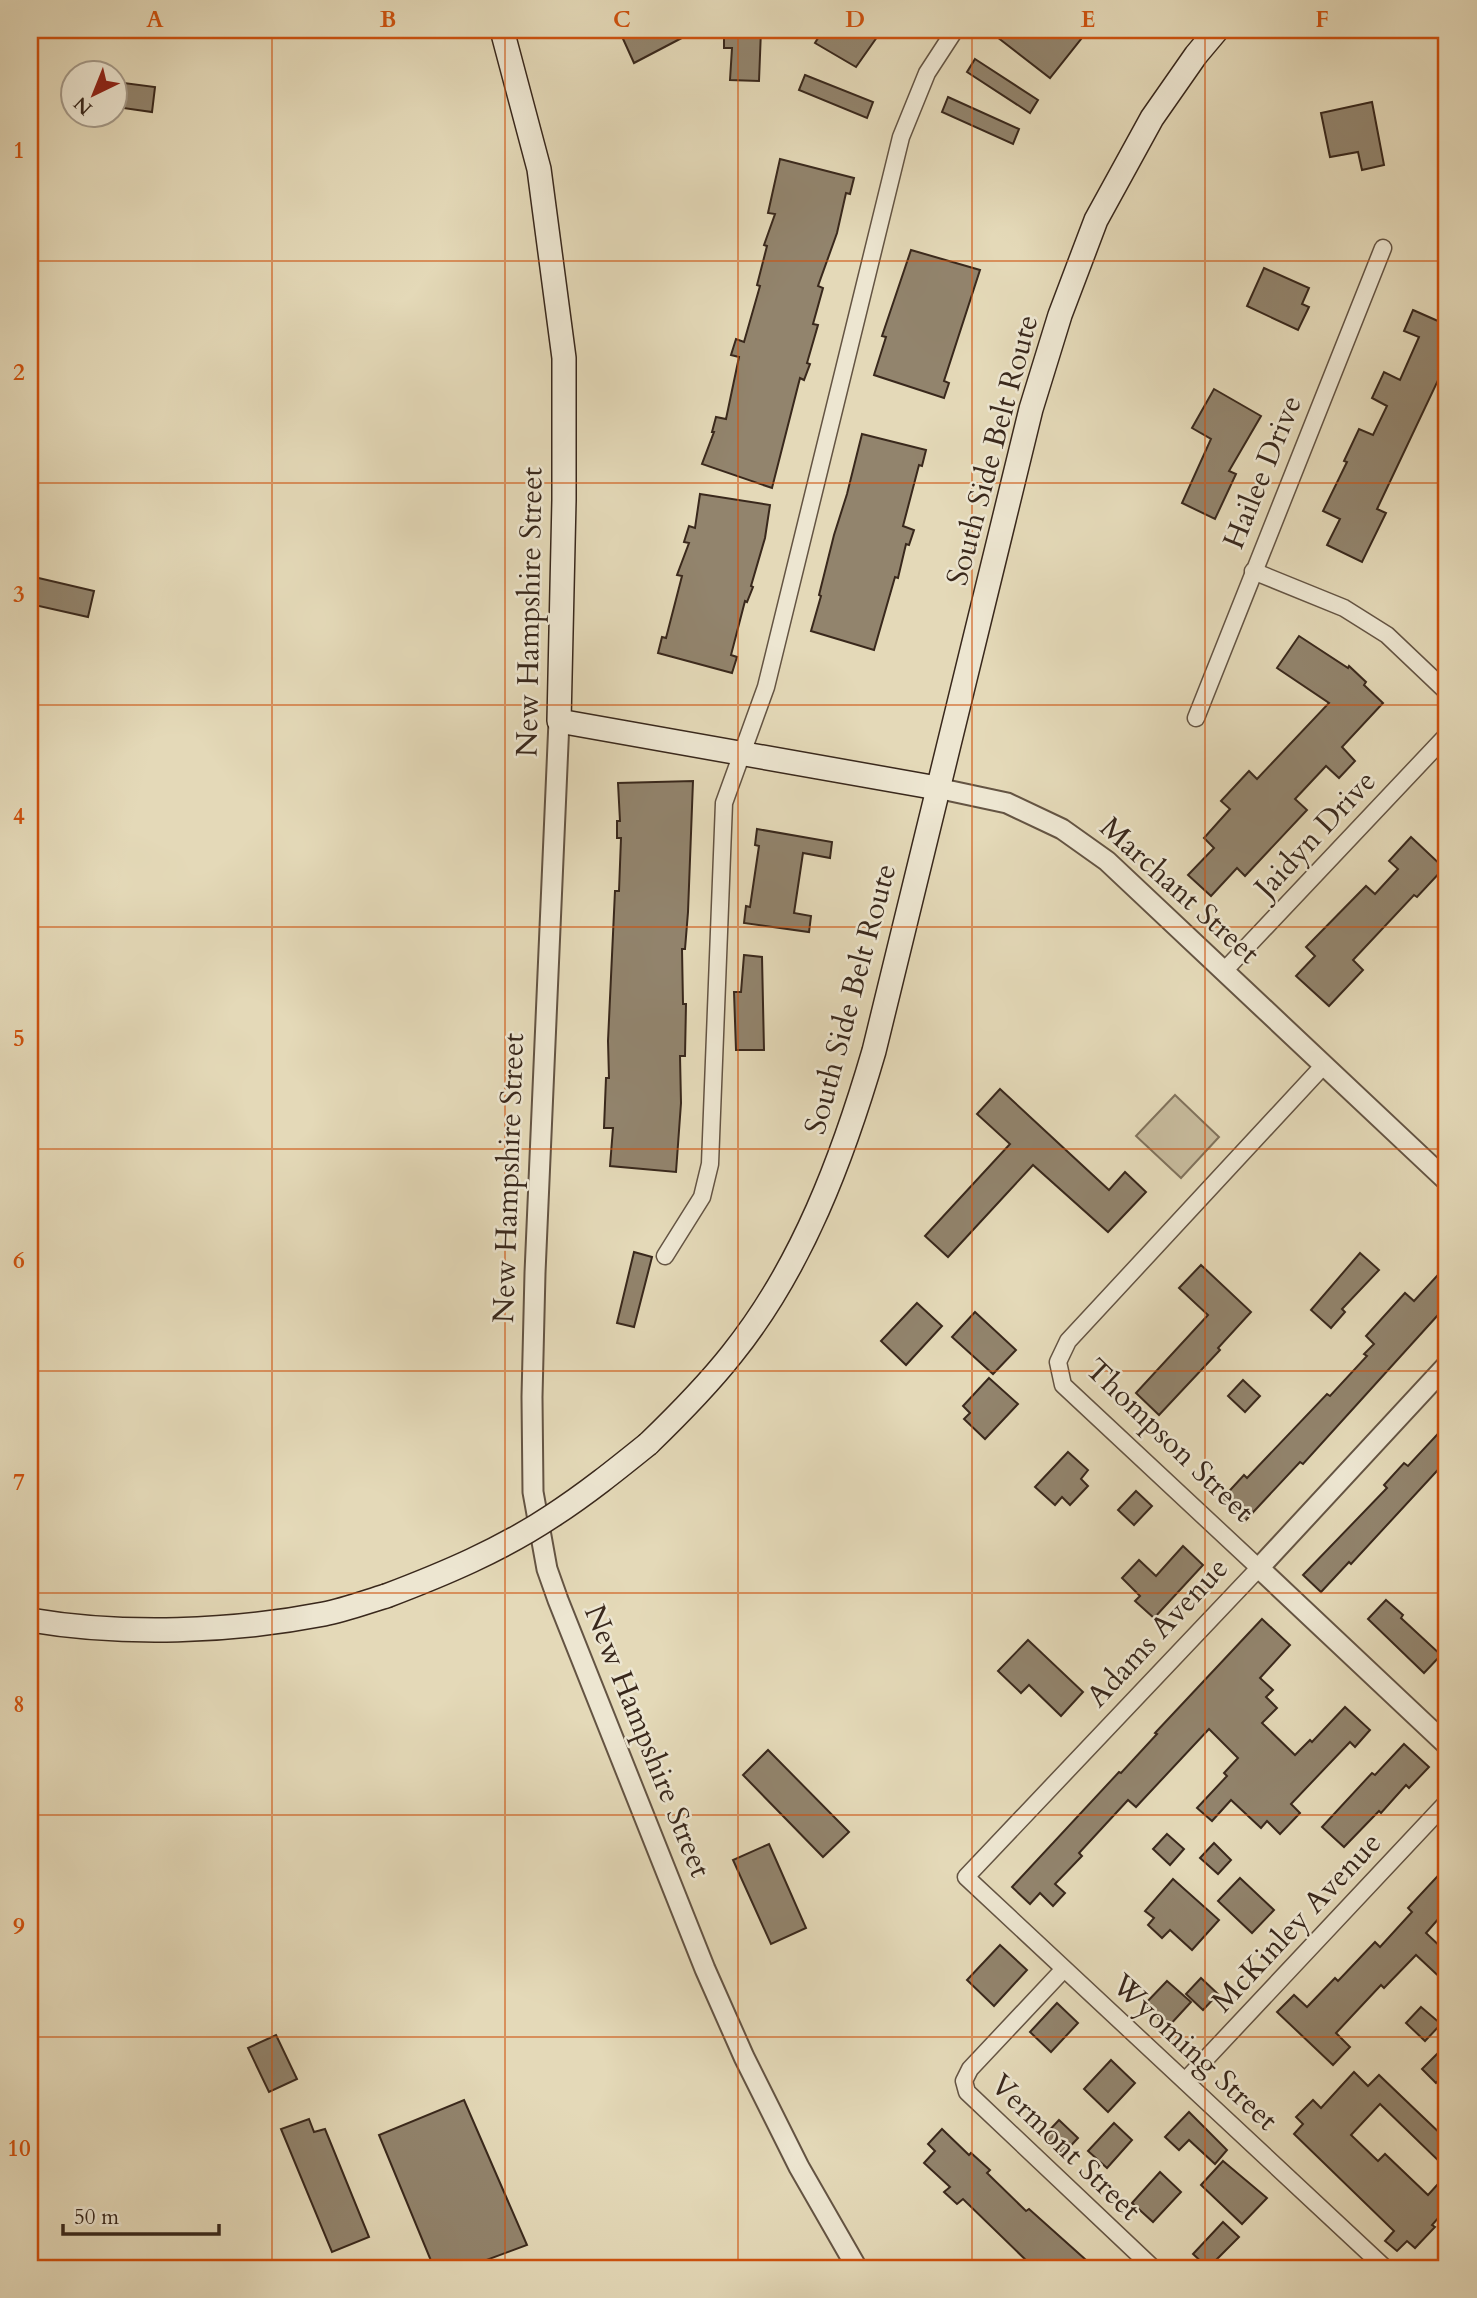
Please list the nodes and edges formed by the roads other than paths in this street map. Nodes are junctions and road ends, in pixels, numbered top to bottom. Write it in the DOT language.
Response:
graph roads {
  1 [pos="502,30"];
  2 [pos="955,30"];
  3 [pos="1217,30"];
  4 [pos="1383,248"];
  5 [pos="1253,571"];
  6 [pos="1447,692"];
  7 [pos="1196,718"];
  8 [pos="559,721"];
  9 [pos="1447,735"];
  10 [pos="742,752"];
  11 [pos="937,788"];
  12 [pos="1224,971"];
  13 [pos="1324,1065"];
  14 [pos="1447,1181"];
  15 [pos="665,1256"];
  16 [pos="1447,1365"];
  17 [pos="1259,1568"];
  18 [pos="30,1620"];
  19 [pos="1447,1745"];
  20 [pos="1447,1802"];
  21 [pos="966,1877"];
  22 [pos="1064,1969"];
  23 [pos="1185,2081"];
  24 [pos="857,2268"];
  25 [pos="1153,2268"];
  26 [pos="1385,2268"];
  1 -- 8 [label="main road, New Hampshire Street"];
  2 -- 10 [label="street"];
  3 -- 11 [label="main road, South Side Belt Route"];
  4 -- 5 [label="street, Hailee Drive"];
  5 -- 6 [label="street"];
  5 -- 7 [label="street, Hailee Drive"];
  8 -- 10 [label="main road, Marchant Street"];
  8 -- 24 [label="street, New Hampshire Street"];
  9 -- 12 [label="street, Jaidyn Drive"];
  10 -- 11 [label="main road, Marchant Street"];
  10 -- 15 [label="street"];
  11 -- 12 [label="street, Marchant Street"];
  11 -- 18 [label="main road, South Side Belt Route, bridge"];
  12 -- 13 [label="street, Marchant Street"];
  13 -- 14 [label="street, Marchant Street"];
  13 -- 17 [label="street, Thompson Street"];
  16 -- 17 [label="street, Adams Avenue"];
  17 -- 19 [label="street, Thompson Street"];
  17 -- 21 [label="street, Adams Avenue"];
  20 -- 23 [label="street, McKinley Avenue"];
  21 -- 22 [label="street, Wyoming Street"];
  22 -- 23 [label="street, Wyoming Street"];
  22 -- 25 [label="street, Vermont Street"];
  23 -- 26 [label="street, Wyoming Street"];
}
